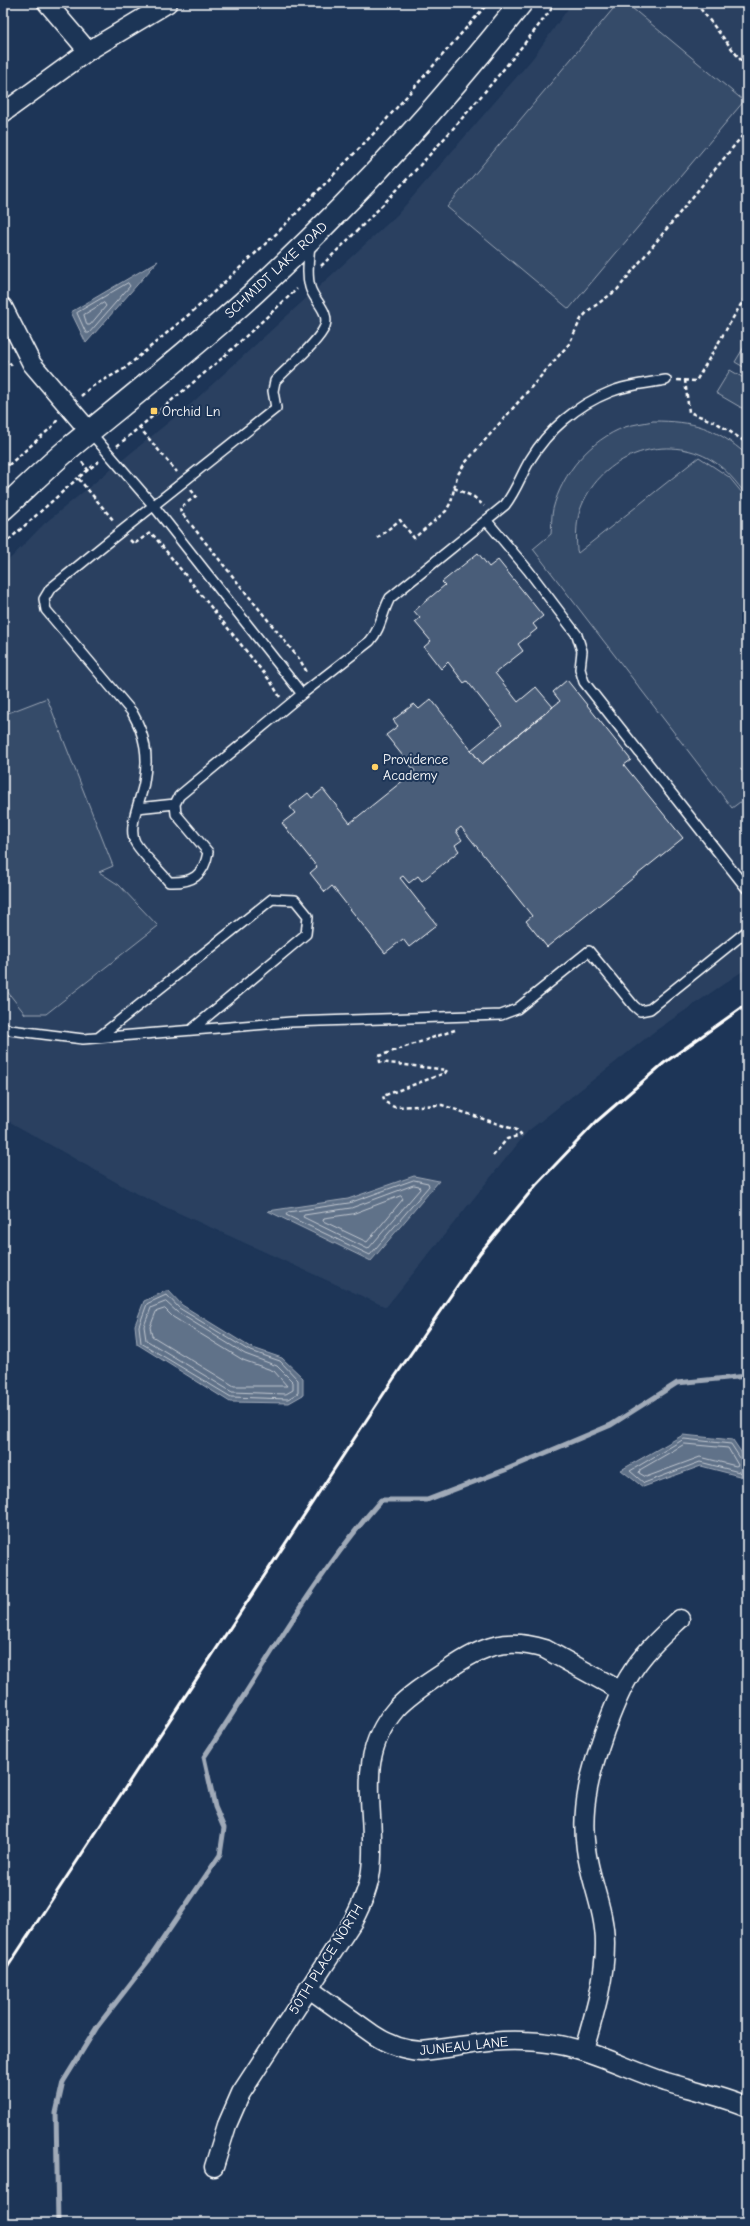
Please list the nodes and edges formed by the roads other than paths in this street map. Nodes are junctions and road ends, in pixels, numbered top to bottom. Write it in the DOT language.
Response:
graph roads {
  1 [pos="47,3"];
  2 [pos="168,3"];
  3 [pos="521,3"];
  4 [pos="88,51"];
  5 [pos="3,113"];
  6 [pos="310,238"];
  7 [pos="3,307"];
  8 [pos="666,380"];
  9 [pos="90,432"];
  10 [pos="153,505"];
  11 [pos="3,509"];
  12 [pos="486,520"];
  13 [pos="302,694"];
  14 [pos="175,804"];
  15 [pos="137,808"];
  16 [pos="747,889"];
  17 [pos="747,930"];
  18 [pos="3,1026"];
  19 [pos="191,1030"];
  20 [pos="99,1038"];
  21 [pos="680,1619"];
  22 [pos="621,1691"];
  23 [pos="308,1988"];
  24 [pos="584,2050"];
  25 [pos="747,2107"];
  26 [pos="214,2167"];
  1 -- 4 [label="street"];
  2 -- 4 [label="street"];
  3 -- 6 [label="street, SCHMIDT LAKE ROAD"];
  4 -- 5 [label="street"];
  6 -- 9 [label="street, SCHMIDT LAKE ROAD"];
  6 -- 10 [label="lane"];
  7 -- 9 [label="street"];
  8 -- 12 [label="lane"];
  9 -- 10 [label="lane"];
  9 -- 11 [label="street, SCHMIDT LAKE ROAD"];
  10 -- 13 [label="lane"];
  10 -- 15 [label="lane"];
  12 -- 13 [label="lane"];
  12 -- 16 [label="lane"];
  13 -- 14 [label="lane"];
  14 -- 15 [label="lane"];
  14 -- 15 [label="lane"];
  17 -- 19 [label="lane"];
  18 -- 20 [label="lane"];
  19 -- 20 [label="lane"];
  19 -- 20 [label="lane"];
  21 -- 22 [label="street"];
  22 -- 23 [label="street, 50TH PLACE NORTH"];
  22 -- 24 [label="street"];
  23 -- 24 [label="street, JUNEAU LANE"];
  23 -- 26 [label="street, 50TH PLACE NORTH"];
  24 -- 25 [label="street, JUNEAU LANE"];
}
